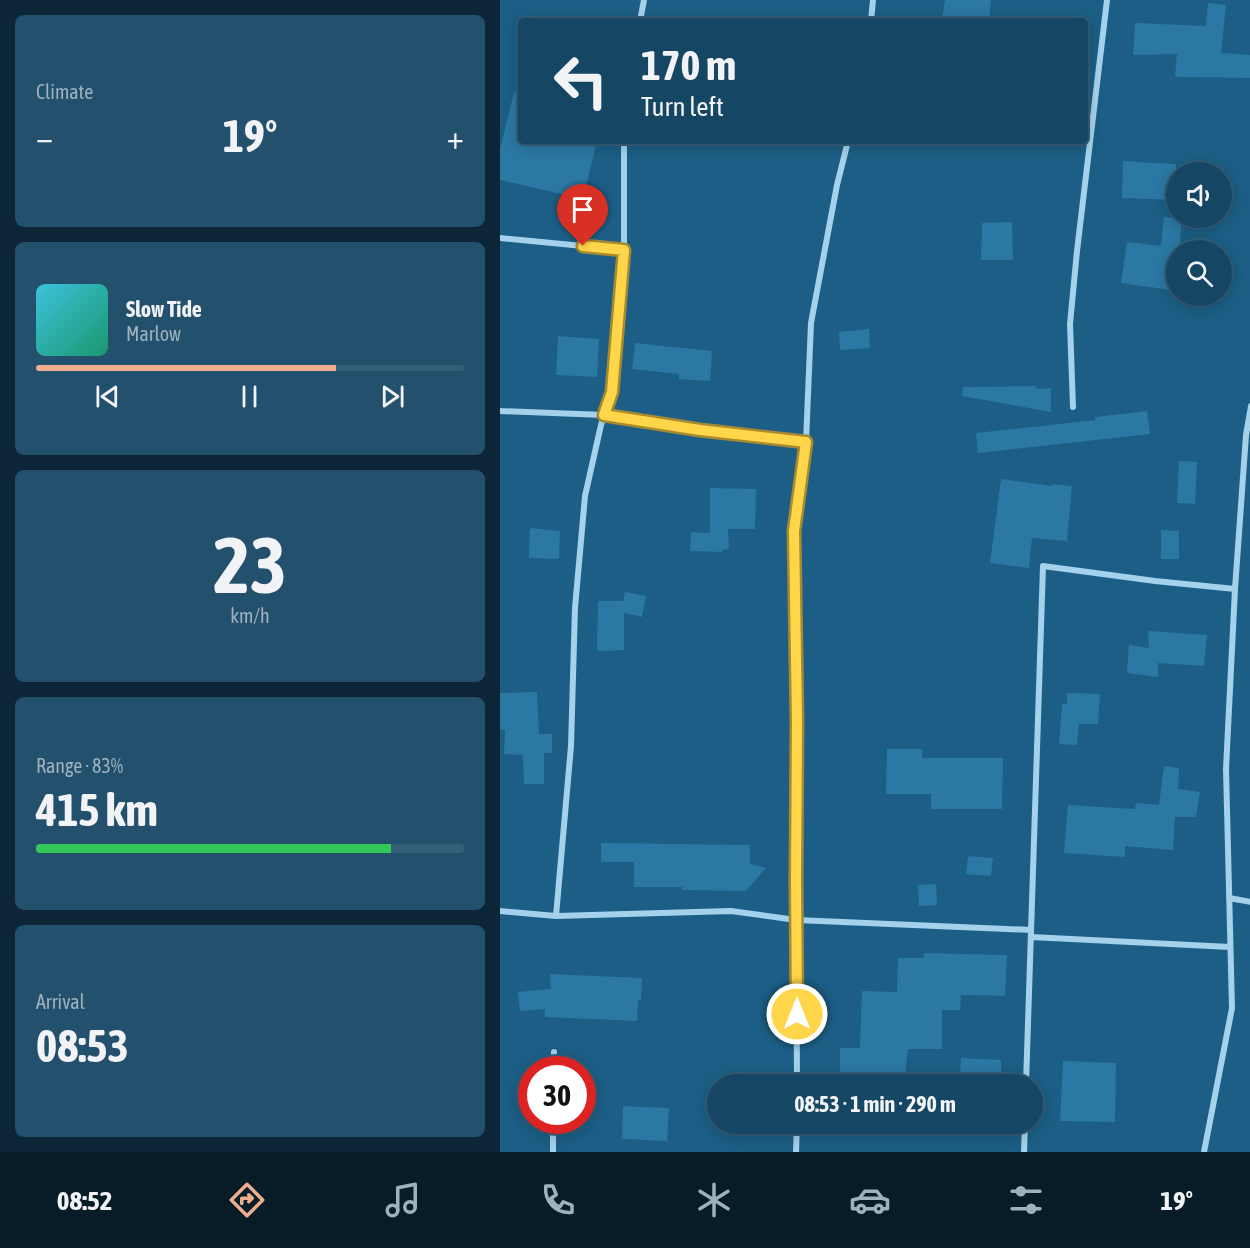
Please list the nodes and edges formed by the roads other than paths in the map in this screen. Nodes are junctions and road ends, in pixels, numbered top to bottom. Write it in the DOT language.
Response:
graph roads {
  1 [pos="644,0"];
  2 [pos="873,0"];
  3 [pos="1107,0"];
  4 [pos="641,18"];
  5 [pos="871,18"];
  6 [pos="624,144"];
  7 [pos="847,144"];
  8 [pos="500,238"];
  9 [pos="624,250"];
  10 [pos="1250,406"];
  11 [pos="1073,407"];
  12 [pos="500,411"];
  13 [pos="604,415"];
  14 [pos="1248,436"];
  15 [pos="806,442"];
  16 [pos="1235,589"];
  17 [pos="1229,898"];
  18 [pos="1250,902"];
  19 [pos="500,911"];
  20 [pos="556,916"];
  21 [pos="796,920"];
  22 [pos="1031,933"];
  23 [pos="1230,947"];
  24 [pos="554,1052"];
  25 [pos="554,1056"];
  26 [pos="797,1074"];
  27 [pos="1026,1074"];
  28 [pos="553,1134"];
  29 [pos="797,1134"];
  30 [pos="1025,1134"];
  31 [pos="553,1152"];
  32 [pos="796,1152"];
  33 [pos="1024,1152"];
  34 [pos="1204,1152"];
  1 -- 4 [label="street"];
  2 -- 5 [label="street"];
  3 -- 11 [label="street"];
  6 -- 9 [label="street"];
  7 -- 15 [label="street"];
  8 -- 9 [label="street"];
  9 -- 13 [label="street"];
  10 -- 14 [label="street"];
  12 -- 13 [label="street"];
  13 -- 15 [label="street"];
  13 -- 20 [label="street"];
  14 -- 16 [label="street"];
  15 -- 21 [label="street"];
  16 -- 17 [label="street"];
  16 -- 22 [label="street"];
  17 -- 18 [label="street"];
  17 -- 23 [label="street"];
  19 -- 20 [label="street"];
  20 -- 21 [label="street"];
  21 -- 22 [label="street"];
  21 -- 26 [label="street"];
  22 -- 23 [label="street"];
  22 -- 27 [label="street"];
  23 -- 34 [label="street"];
  24 -- 25 [label="street"];
  28 -- 31 [label="street"];
  29 -- 32 [label="street"];
  30 -- 33 [label="street"];
}
